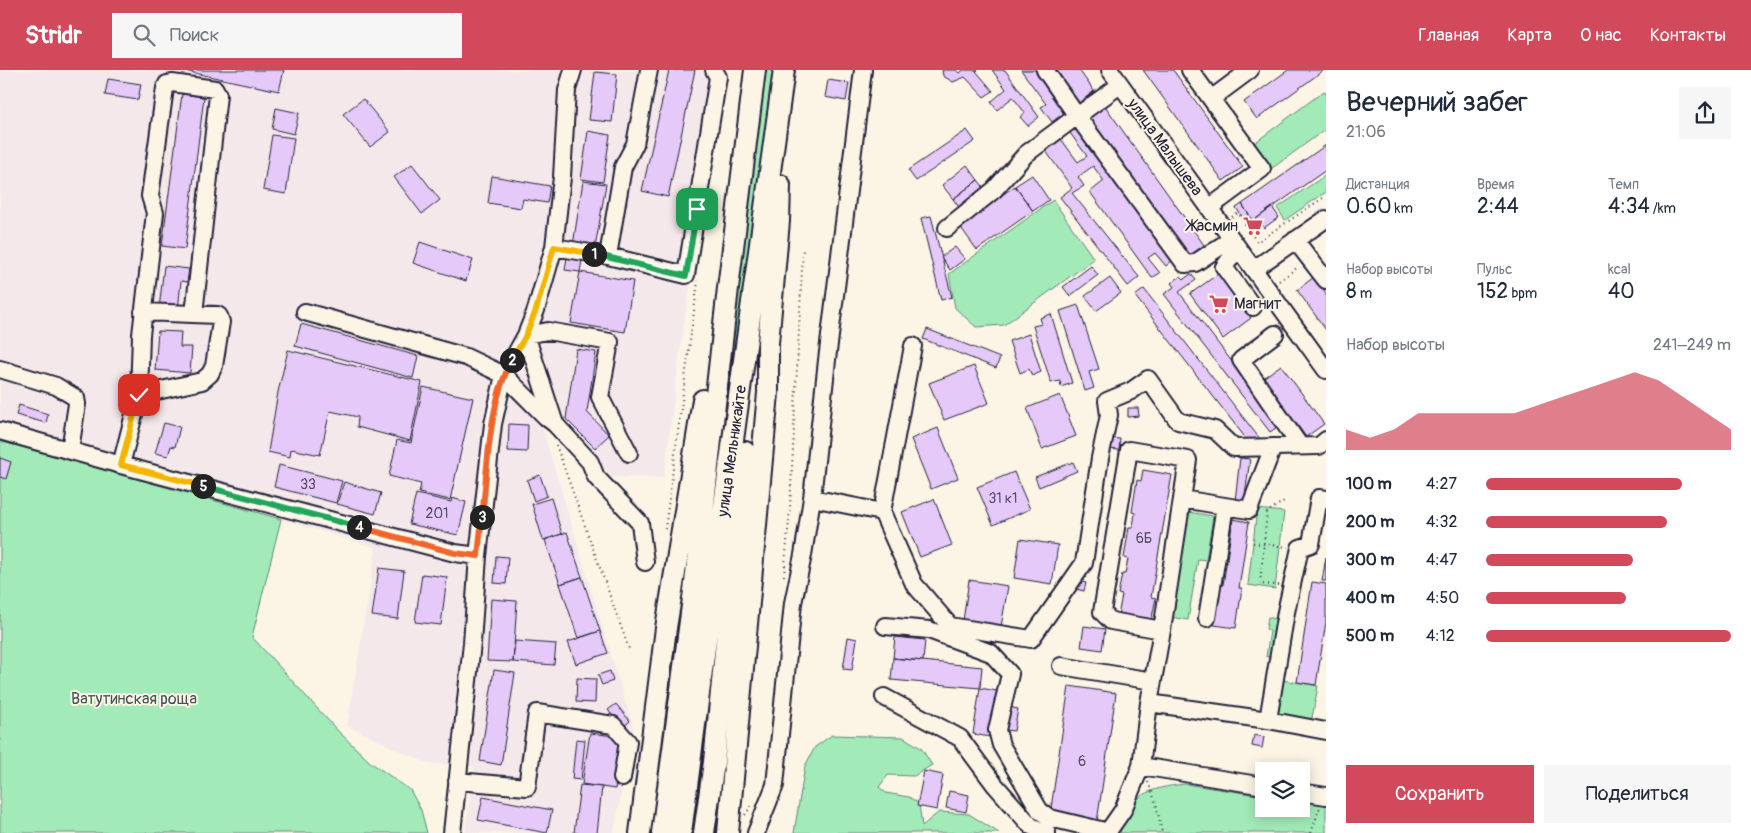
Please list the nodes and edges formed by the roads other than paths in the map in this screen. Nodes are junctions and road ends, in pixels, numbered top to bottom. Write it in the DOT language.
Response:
graph roads {
  1 [pos="573,70"];
  2 [pos="649,70"];
  3 [pos="714,70"];
  4 [pos="756,70"];
  5 [pos="784,70"];
  6 [pos="863,70"];
  7 [pos="1045,70"];
  8 [pos="1110,70"];
  9 [pos="1190,70"];
  10 [pos="1250,70"];
  11 [pos="1120,85"];
  12 [pos="1211,99"];
  13 [pos="779,104"];
  14 [pos="1077,116"];
  15 [pos="1209,208"];
  16 [pos="1326,219"];
  17 [pos="947,228"];
  18 [pos="1295,240"];
  19 [pos="1235,244"];
  20 [pos="554,247"];
  21 [pos="608,256"];
  22 [pos="1254,269"];
  23 [pos="1326,280"];
  24 [pos="728,288"];
  25 [pos="754,290"];
  26 [pos="1253,307"];
  27 [pos="143,312"];
  28 [pos="305,312"];
  29 [pos="194,314"];
  30 [pos="1275,334"];
  31 [pos="526,335"];
  32 [pos="913,346"];
  33 [pos="0,369"];
  34 [pos="1326,370"];
  35 [pos="504,375"];
  36 [pos="139,395"];
  37 [pos="555,424"];
  38 [pos="0,431"];
  39 [pos="1326,440"];
  40 [pos="1300,446"];
  41 [pos="1274,447"];
  42 [pos="70,450"];
  43 [pos="629,453"];
  44 [pos="121,465"];
  45 [pos="812,498"];
  46 [pos="1182,499"];
  47 [pos="1326,499"];
  48 [pos="1225,506"];
  49 [pos="882,512"];
  50 [pos="478,556"];
  51 [pos="645,562"];
  52 [pos="704,584"];
  53 [pos="1207,618"];
  54 [pos="885,626"];
  55 [pos="1162,630"];
  56 [pos="1061,666"];
  57 [pos="1153,681"];
  58 [pos="884,697"];
  59 [pos="1149,703"];
  60 [pos="1268,720"];
  61 [pos="1326,731"];
  62 [pos="1143,770"];
  63 [pos="622,778"];
  64 [pos="457,781"];
  65 [pos="1255,785"];
  66 [pos="1310,795"];
  67 [pos="1324,799"];
  68 [pos="1108,832"];
  69 [pos="452,833"];
  70 [pos="640,833"];
  71 [pos="662,833"];
  72 [pos="681,833"];
  73 [pos="704,833"];
  74 [pos="728,833"];
  75 [pos="756,833"];
  76 [pos="1048,833"];
  1 -- 20 [label="street"];
  2 -- 21 [label="street"];
  3 -- 21 [label="street"];
  4 -- 24 [label="main road, улица Мельникайте"];
  5 -- 13 [label="main road, улица Мельникайте"];
  6 -- 45 [label="street"];
  7 -- 14 [label="street"];
  8 -- 11 [label="street, улица Малышева"];
  9 -- 12 [label="street"];
  10 -- 12 [label="street"];
  11 -- 14 [label="street"];
  11 -- 15 [label="street, улица Малышева"];
  12 -- 15 [label="street"];
  13 -- 25 [label="main road, улица Мельникайте"];
  13 -- 74 [label="main road"];
  14 -- 17 [label="street"];
  14 -- 19 [label="street"];
  15 -- 19 [label="street, улица Малышева"];
  16 -- 18 [label="street"];
  18 -- 22 [label="street"];
  18 -- 23 [label="street"];
  19 -- 22 [label="street, улица Малышева"];
  19 -- 26 [label="street"];
  20 -- 21 [label="street"];
  20 -- 31 [label="street"];
  22 -- 34 [label="street, улица Малышева"];
  24 -- 52 [label="main road, улица Мельникайте"];
  24 -- 70 [label="main road"];
  25 -- 52 [label="main road, улица Мельникайте"];
  25 -- 73 [label="main road"];
  27 -- 29 [label="street"];
  27 -- 29 [label="street"];
  27 -- 36 [label="street"];
  28 -- 35 [label="street"];
  29 -- 36 [label="street"];
  30 -- 40 [label="street"];
  31 -- 35 [label="street"];
  31 -- 37 [label="street"];
  31 -- 43 [label="street"];
  32 -- 49 [label="street"];
  33 -- 42 [label="street"];
  35 -- 37 [label="street"];
  35 -- 50 [label="street"];
  36 -- 44 [label="street"];
  37 -- 51 [label="street"];
  38 -- 42 [label="street"];
  39 -- 40 [label="street"];
  40 -- 41 [label="street"];
  41 -- 48 [label="street"];
  41 -- 49 [label="street"];
  42 -- 44 [label="street"];
  44 -- 50 [label="street"];
  45 -- 49 [label="street"];
  45 -- 75 [label="street"];
  46 -- 48 [label="street"];
  46 -- 55 [label="street"];
  46 -- 55 [label="street"];
  47 -- 60 [label="street"];
  48 -- 53 [label="street"];
  50 -- 64 [label="street"];
  52 -- 71 [label="main road, улица Мельникайте"];
  52 -- 72 [label="main road, улица Мельникайте"];
  54 -- 68 [label="street"];
  55 -- 57 [label="street"];
  56 -- 57 [label="street"];
  57 -- 59 [label="street"];
  58 -- 76 [label="street"];
  59 -- 60 [label="street"];
  59 -- 62 [label="street"];
  60 -- 61 [label="street"];
  62 -- 65 [label="street"];
  62 -- 68 [label="street"];
  63 -- 64 [label="street"];
  64 -- 69 [label="street"];
  66 -- 67 [label="street"];
}
